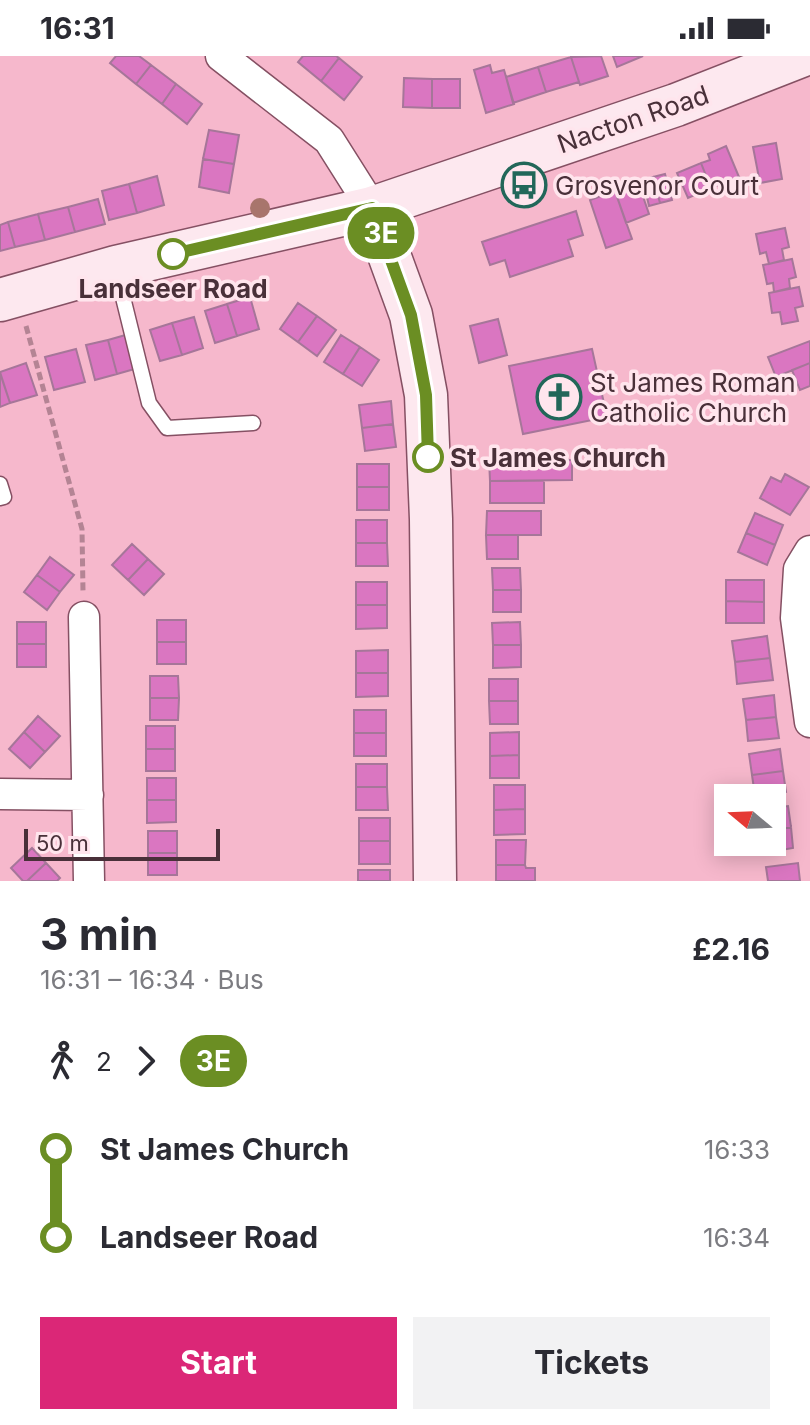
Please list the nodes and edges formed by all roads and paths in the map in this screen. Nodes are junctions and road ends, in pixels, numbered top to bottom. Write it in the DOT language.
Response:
graph roads {
  1 [pos="221,56"];
  2 [pos="801,56"];
  3 [pos="372,208"];
  4 [pos="116,267"];
  5 [pos="9,297"];
  6 [pos="253,423"];
  7 [pos="0,484"];
  8 [pos="0,498"];
  9 [pos="810,551"];
  10 [pos="84,617"];
  11 [pos="810,722"];
  12 [pos="0,794"];
  13 [pos="88,795"];
  14 [pos="89,881"];
  15 [pos="435,881"];
  1 -- 3 [label="street"];
  2 -- 3 [label="street, Nacton Road"];
  3 -- 4 [label="street, Nacton Road"];
  3 -- 15 [label="street"];
  4 -- 5 [label="street, Nacton Road"];
  4 -- 6 [label="lane"];
  5 -- 10 [label="path"];
  7 -- 8 [label="lane"];
  9 -- 11 [label="street"];
  10 -- 13 [label="street"];
  12 -- 13 [label="street"];
  13 -- 14 [label="street"];
}
